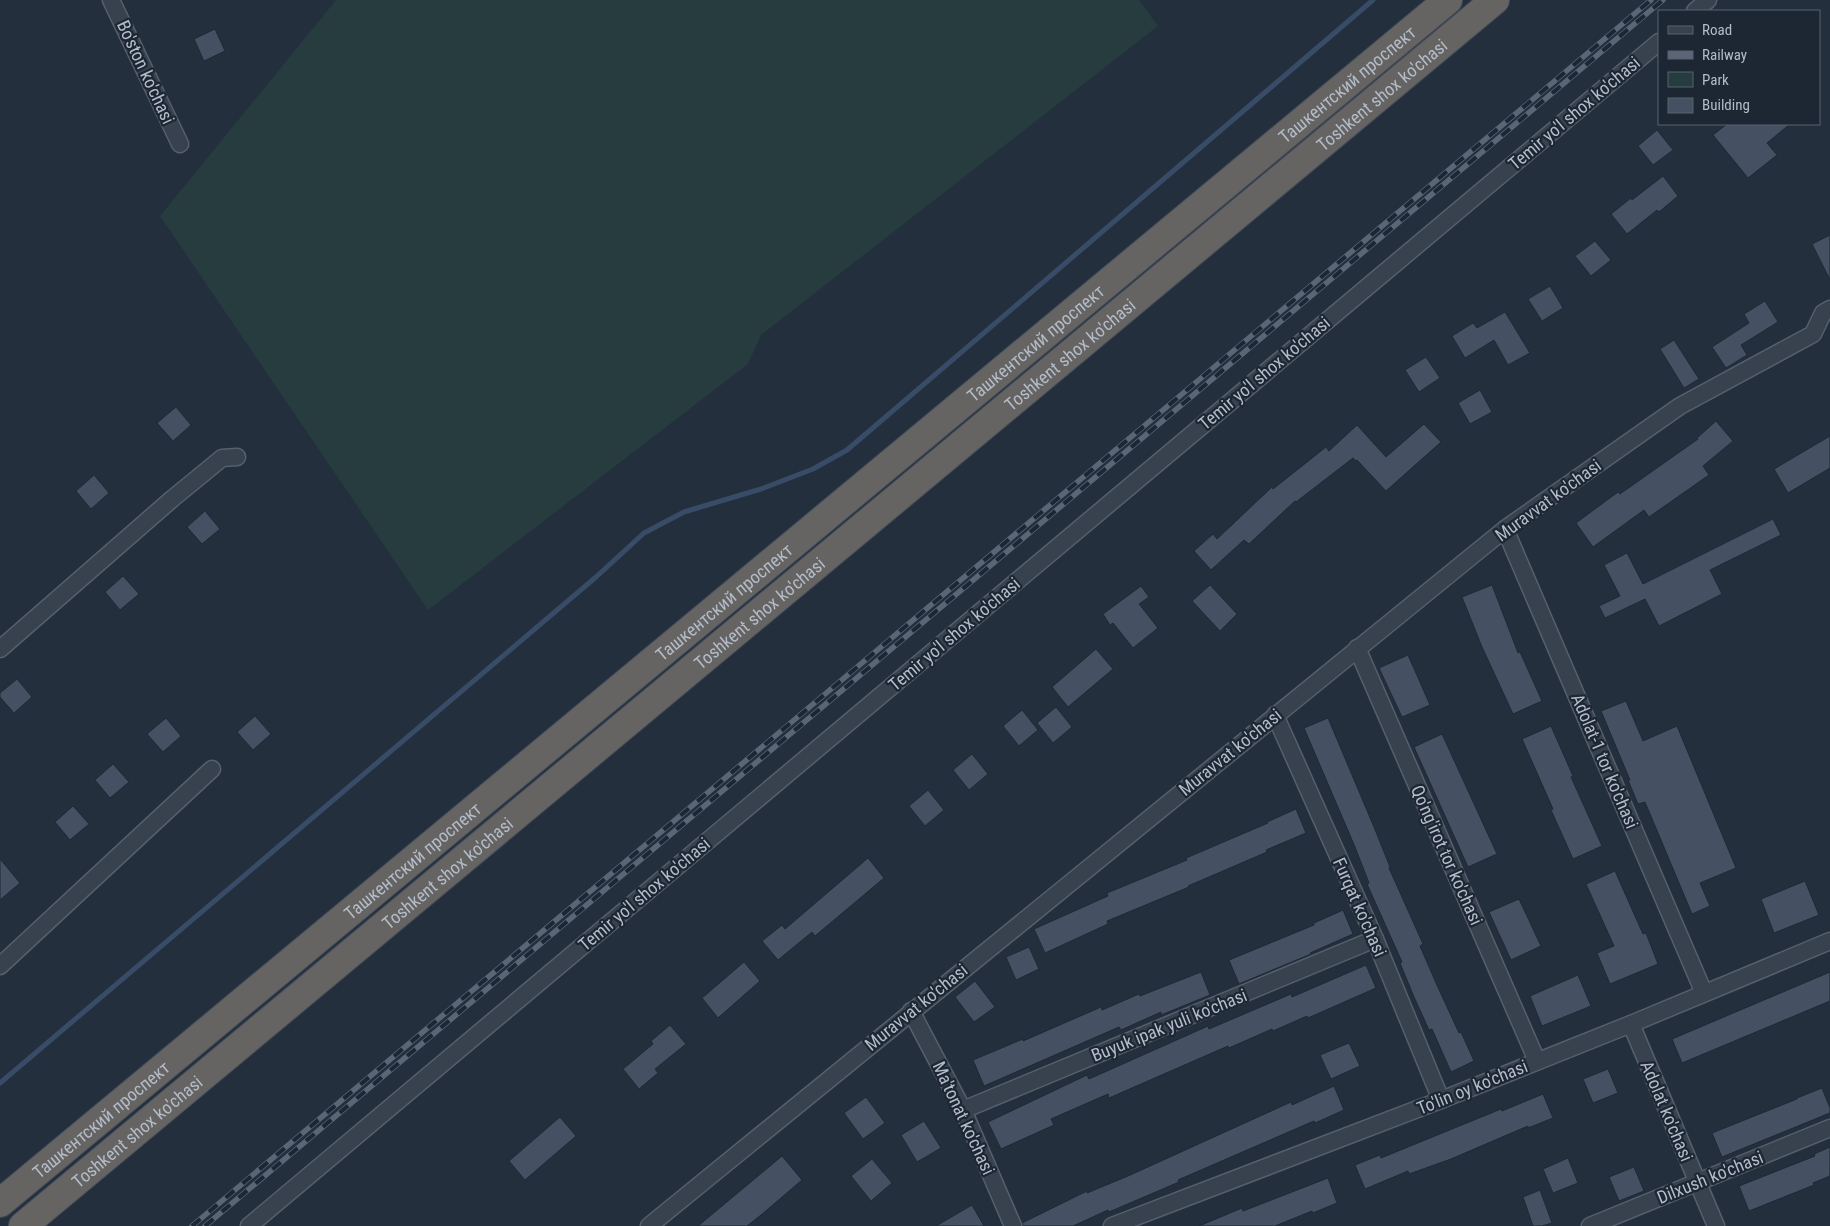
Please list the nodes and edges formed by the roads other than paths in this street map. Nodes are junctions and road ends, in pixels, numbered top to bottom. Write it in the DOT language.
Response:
graph roads {
  1 [pos="111,0"];
  2 [pos="1448,0"];
  3 [pos="1495,0"];
  4 [pos="1708,0"];
  5 [pos="1696,10"];
  6 [pos="1658,43"];
  7 [pos="180,144"];
  8 [pos="1830,309"];
  9 [pos="238,457"];
  10 [pos="1505,529"];
  11 [pos="1357,648"];
  12 [pos="0,649"];
  13 [pos="1275,716"];
  14 [pos="212,769"];
  15 [pos="1375,939"];
  16 [pos="1830,941"];
  17 [pos="0,966"];
  18 [pos="1704,993"];
  19 [pos="911,1012"];
  20 [pos="1631,1024"];
  21 [pos="1537,1061"];
  22 [pos="1442,1100"];
  23 [pos="963,1110"];
  24 [pos="1830,1128"];
  25 [pos="1697,1182"];
  26 [pos="0,1203"];
  27 [pos="23,1226"];
  28 [pos="249,1226"];
  29 [pos="649,1226"];
  30 [pos="1013,1226"];
  31 [pos="1112,1226"];
  32 [pos="1590,1226"];
  33 [pos="1716,1226"];
  1 -- 7 [label="street, Bo'ston ko'chasi"];
  2 -- 26 [label="highway, Ташкентский проспект"];
  3 -- 27 [label="highway, Toshkent shox ko'chasi"];
  4 -- 5 [label="street"];
  6 -- 28 [label="street, Temir yo'l shox ko'chasi"];
  8 -- 10 [label="street, Muravvat ko'chasi"];
  9 -- 12 [label="street"];
  10 -- 11 [label="street, Muravvat ko'chasi"];
  10 -- 18 [label="street, Adolat-1 tor ko'chasi"];
  11 -- 13 [label="street, Muravvat ko'chasi"];
  11 -- 21 [label="street, Qo'ng'irot tor ko'chasi"];
  13 -- 15 [label="street, Furqat ko'chasi"];
  13 -- 19 [label="street, Muravvat ko'chasi"];
  14 -- 17 [label="street"];
  15 -- 22 [label="street, Furqat ko'chasi"];
  15 -- 23 [label="street, Buyuk ipak yuli ko'chasi"];
  16 -- 18 [label="street, To'lin oy ko'chasi"];
  18 -- 20 [label="street, To'lin oy ko'chasi"];
  19 -- 23 [label="street, Ma'tonat ko'chasi"];
  19 -- 29 [label="street, Muravvat ko'chasi"];
  20 -- 21 [label="street, To'lin oy ko'chasi"];
  20 -- 25 [label="street, Adolat ko'chasi"];
  21 -- 22 [label="street, To'lin oy ko'chasi"];
  22 -- 31 [label="street, To'lin oy ko'chasi"];
  23 -- 30 [label="street, Ma'tonat ko'chasi"];
  24 -- 25 [label="street, Dilxush ko'chasi"];
  25 -- 32 [label="street, Dilxush ko'chasi"];
  25 -- 33 [label="street, Adolat ko'chasi"];
}
